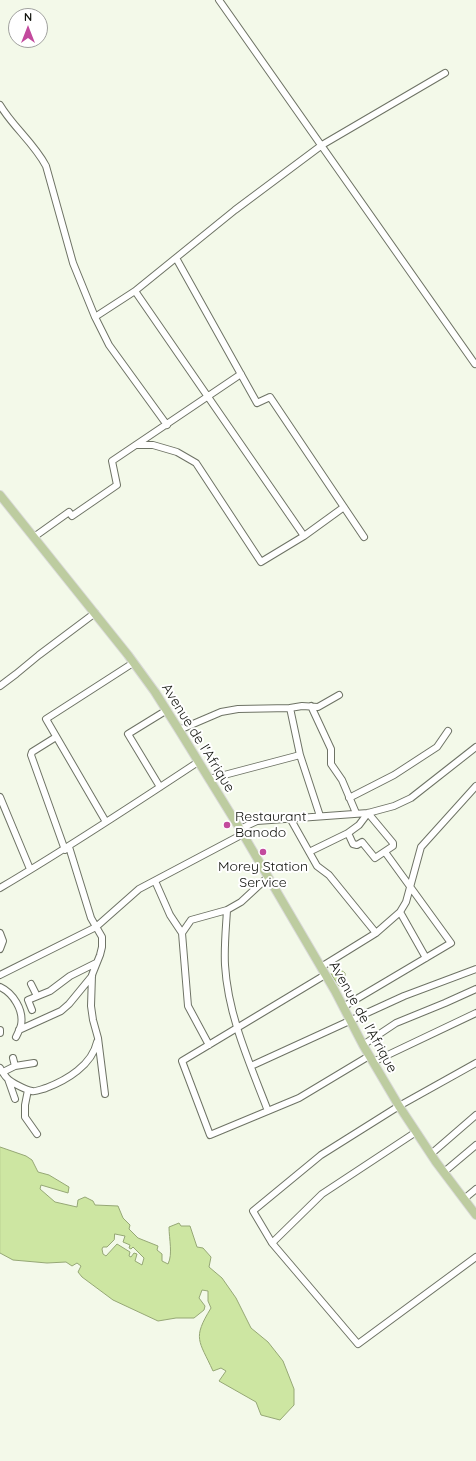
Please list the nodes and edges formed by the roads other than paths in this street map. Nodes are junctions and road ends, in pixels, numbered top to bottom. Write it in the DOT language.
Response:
graph roads {
  1 [pos="219,0"];
  2 [pos="445,73"];
  3 [pos="0,106"];
  4 [pos="322,145"];
  5 [pos="176,258"];
  6 [pos="135,291"];
  7 [pos="95,317"];
  8 [pos="475,364"];
  9 [pos="241,374"];
  10 [pos="208,397"];
  11 [pos="167,425"];
  12 [pos="136,445"];
  13 [pos="0,495"];
  14 [pos="344,507"];
  15 [pos="304,536"];
  16 [pos="364,536"];
  17 [pos="34,538"];
  18 [pos="95,613"];
  19 [pos="134,663"];
  20 [pos="0,686"];
  21 [pos="339,695"];
  22 [pos="311,706"];
  23 [pos="290,708"];
  24 [pos="167,710"];
  25 [pos="179,730"];
  26 [pos="448,731"];
  27 [pos="56,738"];
  28 [pos="476,747"];
  29 [pos="300,755"];
  30 [pos="198,762"];
  31 [pos="209,779"];
  32 [pos="476,786"];
  33 [pos="160,787"];
  34 [pos="0,797"];
  35 [pos="349,798"];
  36 [pos="356,813"];
  37 [pos="368,813"];
  38 [pos="320,816"];
  39 [pos="290,818"];
  40 [pos="106,822"];
  41 [pos="241,831"];
  42 [pos="348,833"];
  43 [pos="67,848"];
  44 [pos="309,852"];
  45 [pos="385,852"];
  46 [pos="30,869"];
  47 [pos="268,877"];
  48 [pos="155,881"];
  49 [pos="410,887"];
  50 [pos="0,888"];
  51 [pos="227,910"];
  52 [pos="400,912"];
  53 [pos="96,927"];
  54 [pos="0,933"];
  55 [pos="182,933"];
  56 [pos="376,933"];
  57 [pos="0,949"];
  58 [pos="426,958"];
  59 [pos="96,963"];
  60 [pos="320,967"];
  61 [pos="476,969"];
  62 [pos="0,975"];
  63 [pos="92,975"];
  64 [pos="325,975"];
  65 [pos="31,984"];
  66 [pos="0,987"];
  67 [pos="476,989"];
  68 [pos="37,996"];
  69 [pos="343,1007"];
  70 [pos="32,1010"];
  71 [pos="476,1013"];
  72 [pos="350,1022"];
  73 [pos="237,1029"];
  74 [pos="0,1030"];
  75 [pos="20,1030"];
  76 [pos="0,1033"];
  77 [pos="16,1037"];
  78 [pos="98,1038"];
  79 [pos="209,1045"];
  80 [pos="363,1045"];
  81 [pos="13,1058"];
  82 [pos="371,1059"];
  83 [pos="34,1063"];
  84 [pos="476,1063"];
  85 [pos="15,1066"];
  86 [pos="251,1066"];
  87 [pos="1,1070"];
  88 [pos="8,1079"];
  89 [pos="28,1090"];
  90 [pos="105,1094"];
  91 [pos="15,1099"];
  92 [pos="399,1106"];
  93 [pos="268,1111"];
  94 [pos="476,1115"];
  95 [pos="416,1132"];
  96 [pos="38,1134"];
  97 [pos="476,1145"];
  98 [pos="431,1154"];
  99 [pos="444,1172"];
  100 [pos="476,1189"];
  101 [pos="464,1199"];
  102 [pos="476,1215"];
  103 [pos="272,1243"];
  104 [pos="476,1257"];
  1 -- 4 [label="street"];
  2 -- 4 [label="street"];
  3 -- 7 [label="street"];
  4 -- 5 [label="street"];
  4 -- 8 [label="street"];
  5 -- 6 [label="street"];
  5 -- 9 [label="street"];
  6 -- 7 [label="street"];
  6 -- 10 [label="street"];
  7 -- 11 [label="street"];
  9 -- 10 [label="street"];
  9 -- 14 [label="street"];
  10 -- 11 [label="street"];
  10 -- 15 [label="street"];
  11 -- 12 [label="street"];
  12 -- 15 [label="street"];
  12 -- 17 [label="street"];
  13 -- 17 [label="main road, Avenue de l'Afrique"];
  14 -- 15 [label="street"];
  14 -- 16 [label="street"];
  17 -- 18 [label="main road, Avenue de l'Afrique"];
  18 -- 19 [label="main road, Avenue de l'Afrique"];
  18 -- 20 [label="street"];
  19 -- 24 [label="main road, Avenue de l'Afrique"];
  19 -- 27 [label="street"];
  21 -- 22 [label="street"];
  22 -- 23 [label="street"];
  22 -- 35 [label="street"];
  23 -- 25 [label="street"];
  23 -- 29 [label="street"];
  24 -- 25 [label="main road, Avenue de l'Afrique"];
  24 -- 33 [label="street"];
  25 -- 30 [label="main road, Avenue de l'Afrique"];
  26 -- 35 [label="street"];
  27 -- 40 [label="street"];
  27 -- 43 [label="street"];
  28 -- 37 [label="street"];
  29 -- 31 [label="street"];
  29 -- 38 [label="street"];
  30 -- 31 [label="main road, Avenue de l'Afrique"];
  30 -- 33 [label="street"];
  31 -- 41 [label="main road, Avenue de l'Afrique"];
  32 -- 49 [label="street"];
  33 -- 40 [label="street"];
  34 -- 46 [label="street"];
  35 -- 36 [label="street"];
  36 -- 37 [label="street"];
  36 -- 38 [label="street"];
  37 -- 42 [label="street"];
  37 -- 45 [label="street"];
  38 -- 39 [label="street"];
  39 -- 41 [label="street"];
  39 -- 44 [label="street"];
  40 -- 43 [label="street"];
  41 -- 47 [label="main road, Avenue de l'Afrique"];
  41 -- 48 [label="street"];
  42 -- 44 [label="street"];
  42 -- 45 [label="street"];
  43 -- 46 [label="street"];
  43 -- 53 [label="street"];
  44 -- 56 [label="street"];
  45 -- 49 [label="street"];
  46 -- 50 [label="street"];
  47 -- 51 [label="street"];
  47 -- 60 [label="main road, Avenue de l'Afrique"];
  48 -- 53 [label="street"];
  48 -- 55 [label="street"];
  49 -- 52 [label="street"];
  49 -- 58 [label="street"];
  51 -- 55 [label="street"];
  51 -- 73 [label="street"];
  52 -- 56 [label="street"];
  52 -- 58 [label="street"];
  53 -- 59 [label="street"];
  53 -- 62 [label="street"];
  54 -- 57 [label="street"];
  55 -- 79 [label="street"];
  56 -- 60 [label="street"];
  58 -- 69 [label="street"];
  59 -- 63 [label="street"];
  59 -- 68 [label="street"];
  60 -- 64 [label="main road, Avenue de l'Afrique"];
  61 -- 72 [label="street"];
  63 -- 75 [label="street"];
  63 -- 78 [label="street"];
  64 -- 69 [label="main road, Avenue de l'Afrique"];
  64 -- 73 [label="street"];
  65 -- 68 [label="street"];
  66 -- 75 [label="street"];
  67 -- 80 [label="street"];
  68 -- 70 [label="street"];
  69 -- 72 [label="main road, Avenue de l'Afrique"];
  71 -- 82 [label="street"];
  72 -- 80 [label="main road, Avenue de l'Afrique"];
  72 -- 86 [label="street"];
  73 -- 79 [label="street"];
  73 -- 86 [label="street"];
  74 -- 76 [label="street"];
  75 -- 77 [label="street"];
  78 -- 89 [label="street"];
  78 -- 90 [label="street"];
  79 -- 93 [label="street"];
  80 -- 82 [label="main road, Avenue de l'Afrique"];
  81 -- 85 [label="street"];
  82 -- 92 [label="main road, Avenue de l'Afrique"];
  82 -- 93 [label="street"];
  83 -- 85 [label="street"];
  84 -- 92 [label="street"];
  85 -- 87 [label="street"];
  86 -- 93 [label="street"];
  87 -- 88 [label="street"];
  88 -- 89 [label="street"];
  88 -- 91 [label="street"];
  89 -- 96 [label="street"];
  92 -- 95 [label="main road, Avenue de l'Afrique"];
  92 -- 103 [label="street"];
  94 -- 98 [label="street"];
  95 -- 98 [label="main road, Avenue de l'Afrique"];
  95 -- 103 [label="street"];
  97 -- 99 [label="street"];
  98 -- 99 [label="main road, Avenue de l'Afrique"];
  99 -- 101 [label="main road, Avenue de l'Afrique"];
  100 -- 101 [label="street"];
  101 -- 102 [label="main road, Avenue de l'Afrique"];
  103 -- 104 [label="street"];
}
